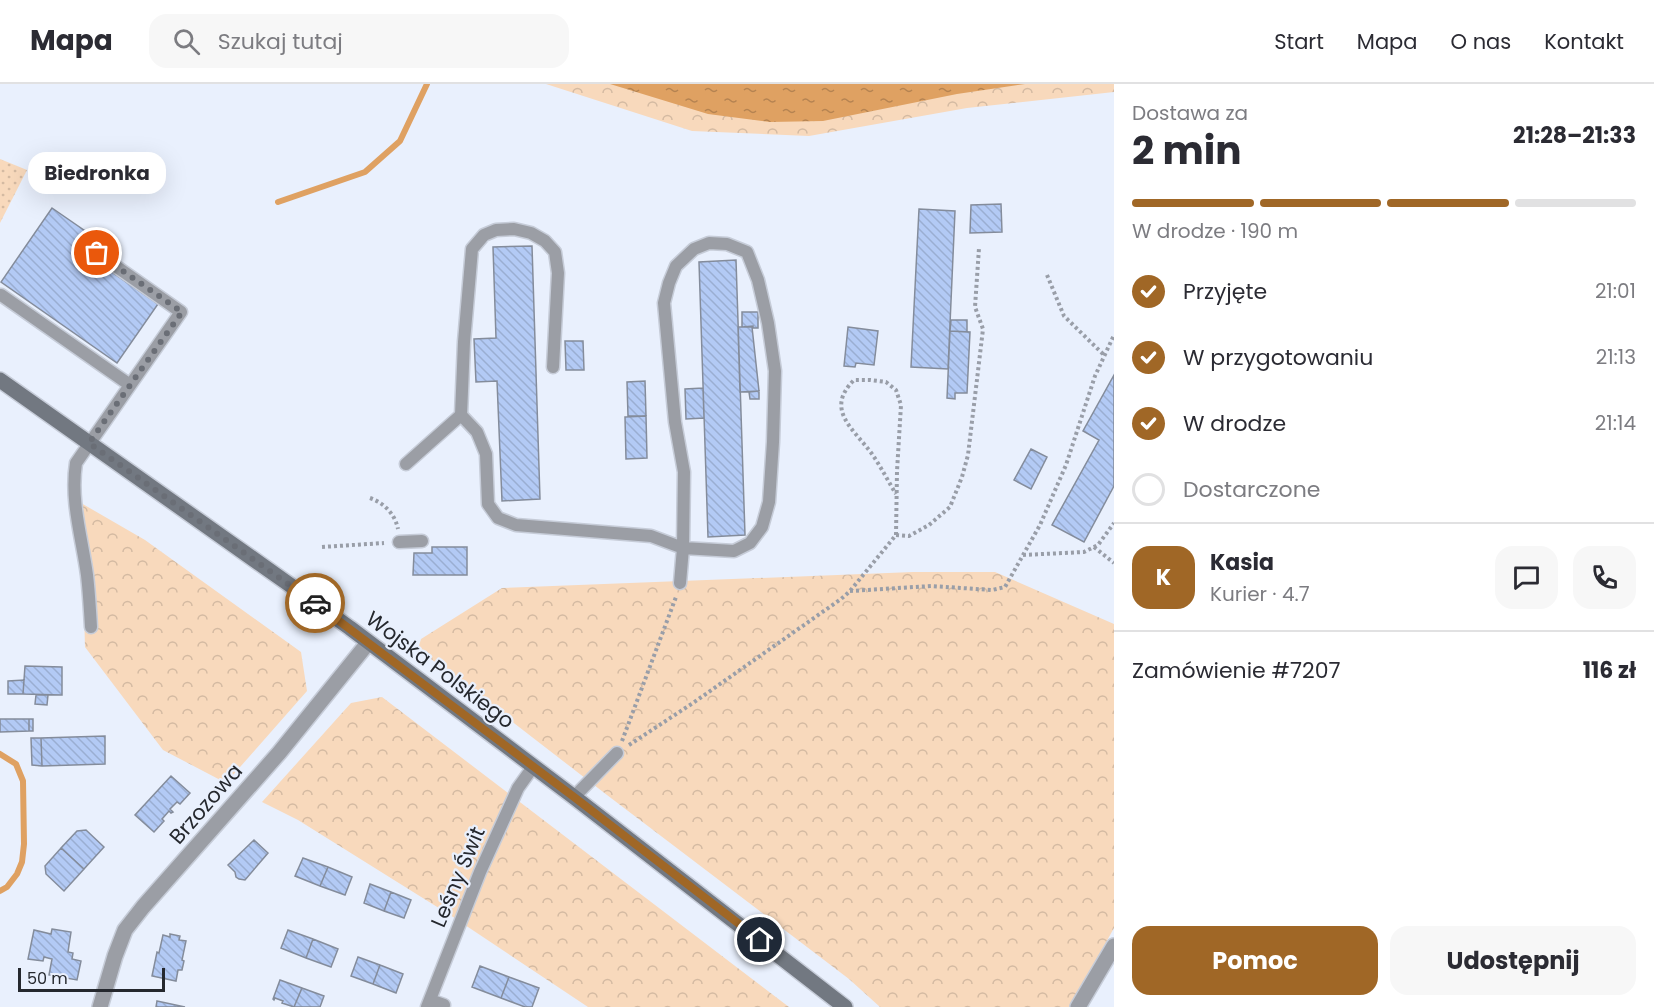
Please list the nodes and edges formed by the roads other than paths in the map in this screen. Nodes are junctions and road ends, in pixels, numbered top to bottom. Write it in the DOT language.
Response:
graph roads {
  1 [pos="97,253"];
  2 [pos="1,295"];
  3 [pos="553,367"];
  4 [pos="0,380"];
  5 [pos="130,384"];
  6 [pos="461,415"];
  7 [pos="89,443"];
  8 [pos="406,464"];
  9 [pos="422,541"];
  10 [pos="399,542"];
  11 [pos="683,548"];
  12 [pos="680,583"];
  13 [pos="91,627"];
  14 [pos="368,643"];
  15 [pos="617,753"];
  16 [pos="533,767"];
  17 [pos="574,797"];
  18 [pos="1114,946"];
  19 [pos="429,1003"];
  20 [pos="444,1005"];
  21 [pos="100,1007"];
  22 [pos="845,1007"];
  23 [pos="1078,1007"];
  1 -- 5 [label="lane"];
  2 -- 5 [label="lane"];
  3 -- 6 [label="lane"];
  4 -- 7 [label="street, Wojska Polskiego"];
  5 -- 7 [label="lane"];
  6 -- 8 [label="lane"];
  6 -- 11 [label="lane"];
  7 -- 13 [label="lane"];
  7 -- 14 [label="street, Wojska Polskiego"];
  9 -- 10 [label="lane"];
  11 -- 11 [label="lane"];
  11 -- 12 [label="lane"];
  14 -- 16 [label="street, Wojska Polskiego"];
  14 -- 21 [label="street, Brzozowa"];
  15 -- 17 [label="lane"];
  16 -- 17 [label="street, Wojska Polskiego"];
  16 -- 19 [label="lane, Leśny Świt"];
  17 -- 22 [label="street, Wojska Polskiego"];
  18 -- 23 [label="street"];
  19 -- 20 [label="lane"];
}
